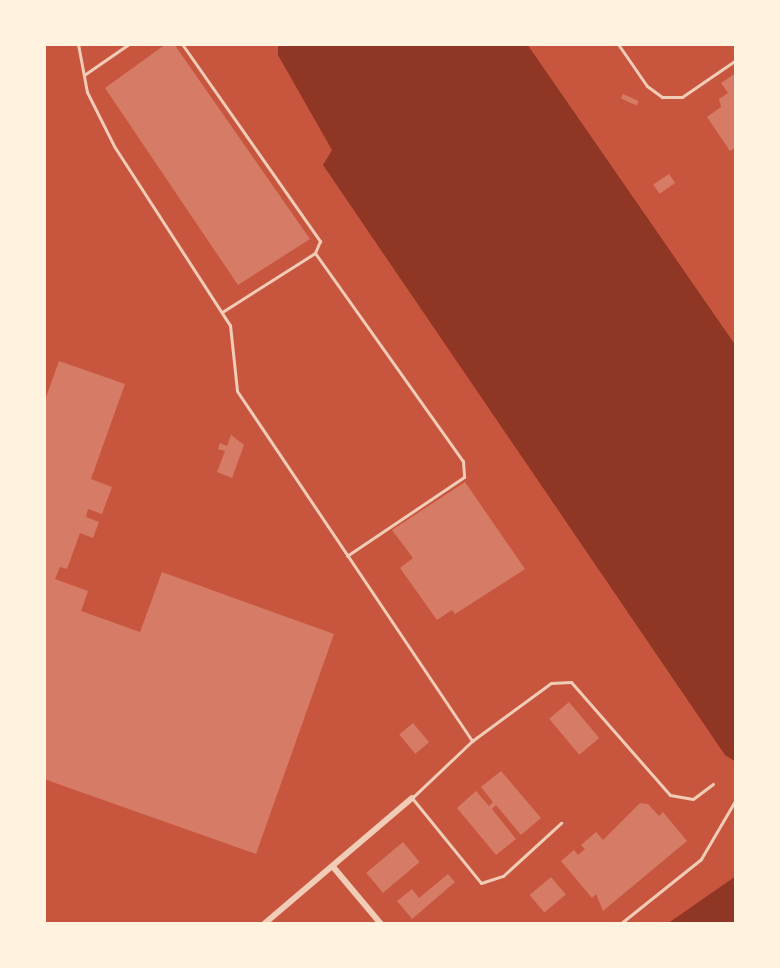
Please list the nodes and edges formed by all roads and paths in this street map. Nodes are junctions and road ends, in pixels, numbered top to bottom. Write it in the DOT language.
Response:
graph roads {
  1 [pos="78,44"];
  2 [pos="129,44"];
  3 [pos="182,44"];
  4 [pos="618,44"];
  5 [pos="736,60"];
  6 [pos="84,75"];
  7 [pos="315,253"];
  8 [pos="222,312"];
  9 [pos="347,556"];
  10 [pos="472,741"];
  11 [pos="713,784"];
  12 [pos="412,798"];
  13 [pos="736,799"];
  14 [pos="561,823"];
  15 [pos="334,868"];
  16 [pos="264,924"];
  17 [pos="381,924"];
  18 [pos="620,924"];
  1 -- 6 [label="lane"];
  2 -- 6 [label="lane"];
  3 -- 7 [label="lane"];
  4 -- 5 [label="lane"];
  6 -- 8 [label="lane"];
  7 -- 8 [label="lane"];
  7 -- 9 [label="lane"];
  8 -- 9 [label="lane"];
  9 -- 10 [label="lane"];
  10 -- 11 [label="lane"];
  10 -- 12 [label="lane"];
  12 -- 14 [label="lane"];
  12 -- 15 [label="street"];
  13 -- 18 [label="lane"];
  15 -- 16 [label="street"];
  15 -- 17 [label="street"];
}
